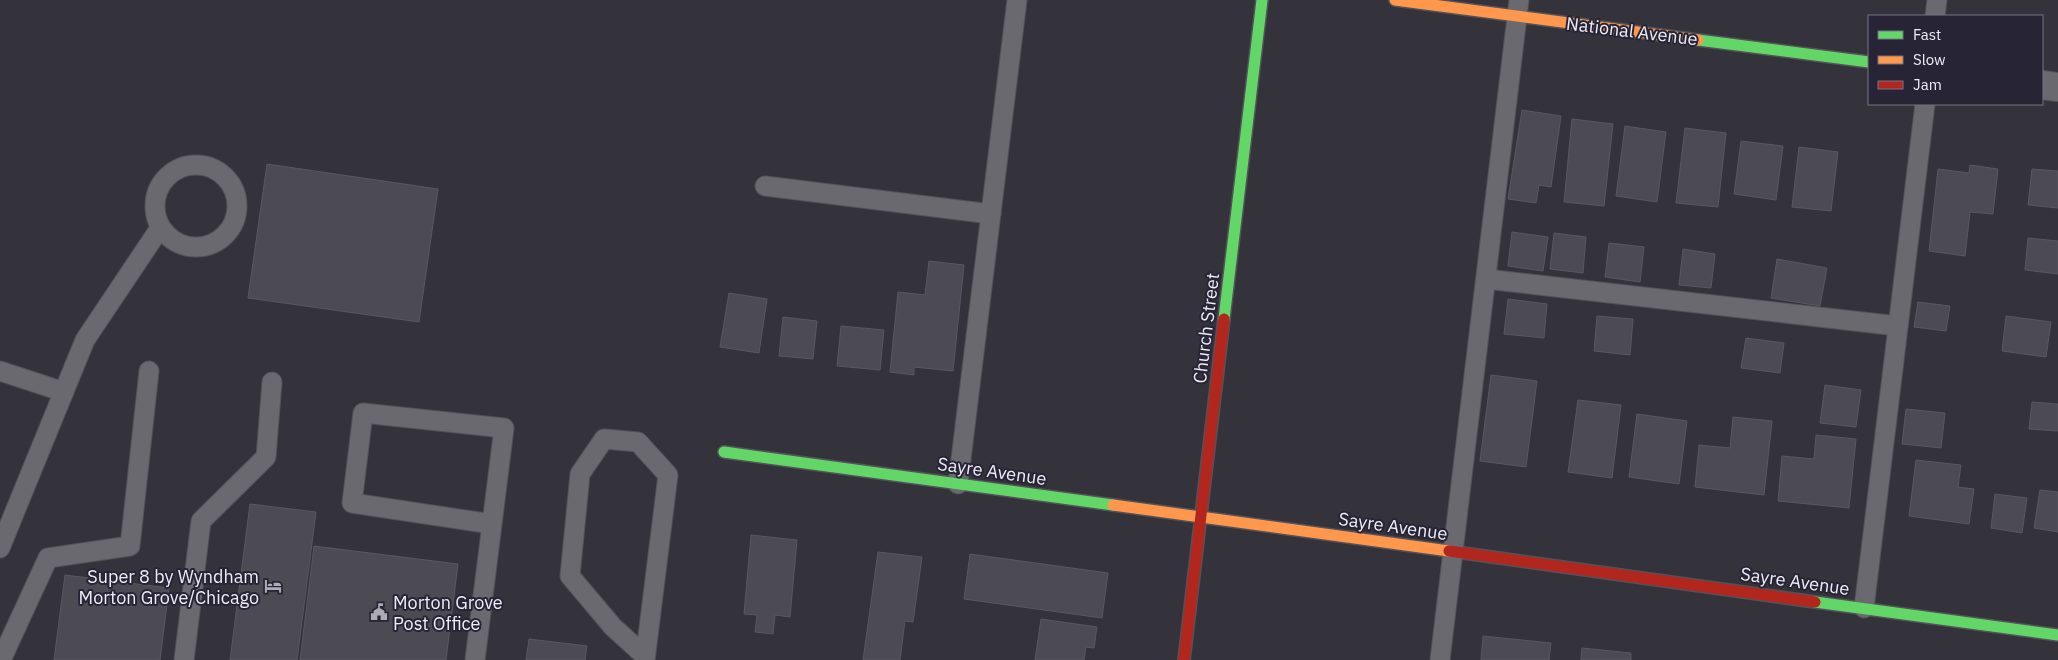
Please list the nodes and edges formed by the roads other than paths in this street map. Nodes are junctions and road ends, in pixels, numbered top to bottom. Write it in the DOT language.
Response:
graph roads {
  1 [pos="1017,0"];
  2 [pos="1262,0"];
  3 [pos="1395,0"];
  4 [pos="1937,0"];
  5 [pos="1518,8"];
  6 [pos="1935,15"];
  7 [pos="1868,62"];
  8 [pos="2043,85"];
  9 [pos="2058,87"];
  10 [pos="1925,105"];
  11 [pos="765,186"];
  12 [pos="991,214"];
  13 [pos="160,228"];
  14 [pos="1486,278"];
  15 [pos="1898,326"];
  16 [pos="0,371"];
  17 [pos="149,371"];
  18 [pos="272,382"];
  19 [pos="64,392"];
  20 [pos="724,452"];
  21 [pos="958,484"];
  22 [pos="1200,518"];
  23 [pos="492,524"];
  24 [pos="0,548"];
  25 [pos="1454,552"];
  26 [pos="1864,608"];
  27 [pos="2058,635"];
  28 [pos="645,658"];
  29 [pos="2,660"];
  30 [pos="184,660"];
  31 [pos="474,660"];
  32 [pos="1184,660"];
  33 [pos="1440,660"];
  1 -- 12 [label="lane"];
  2 -- 22 [label="street, Church Street"];
  3 -- 5 [label="street, National Avenue"];
  4 -- 6 [label="lane"];
  5 -- 7 [label="street, National Avenue"];
  5 -- 14 [label="lane"];
  8 -- 9 [label="street"];
  10 -- 15 [label="lane"];
  11 -- 12 [label="lane"];
  12 -- 21 [label="lane"];
  13 -- 13 [label="lane"];
  13 -- 19 [label="lane"];
  14 -- 15 [label="lane"];
  14 -- 25 [label="lane"];
  15 -- 26 [label="lane"];
  16 -- 19 [label="lane"];
  17 -- 29 [label="lane"];
  18 -- 30 [label="lane"];
  19 -- 24 [label="lane"];
  20 -- 21 [label="street, Sayre Avenue"];
  21 -- 22 [label="street, Sayre Avenue"];
  22 -- 25 [label="street, Sayre Avenue"];
  22 -- 32 [label="street, Church Street"];
  23 -- 23 [label="lane"];
  23 -- 31 [label="lane"];
  25 -- 26 [label="street, Sayre Avenue"];
  25 -- 33 [label="lane"];
  26 -- 27 [label="street, Sayre Avenue"];
  28 -- 28 [label="lane"];
}
